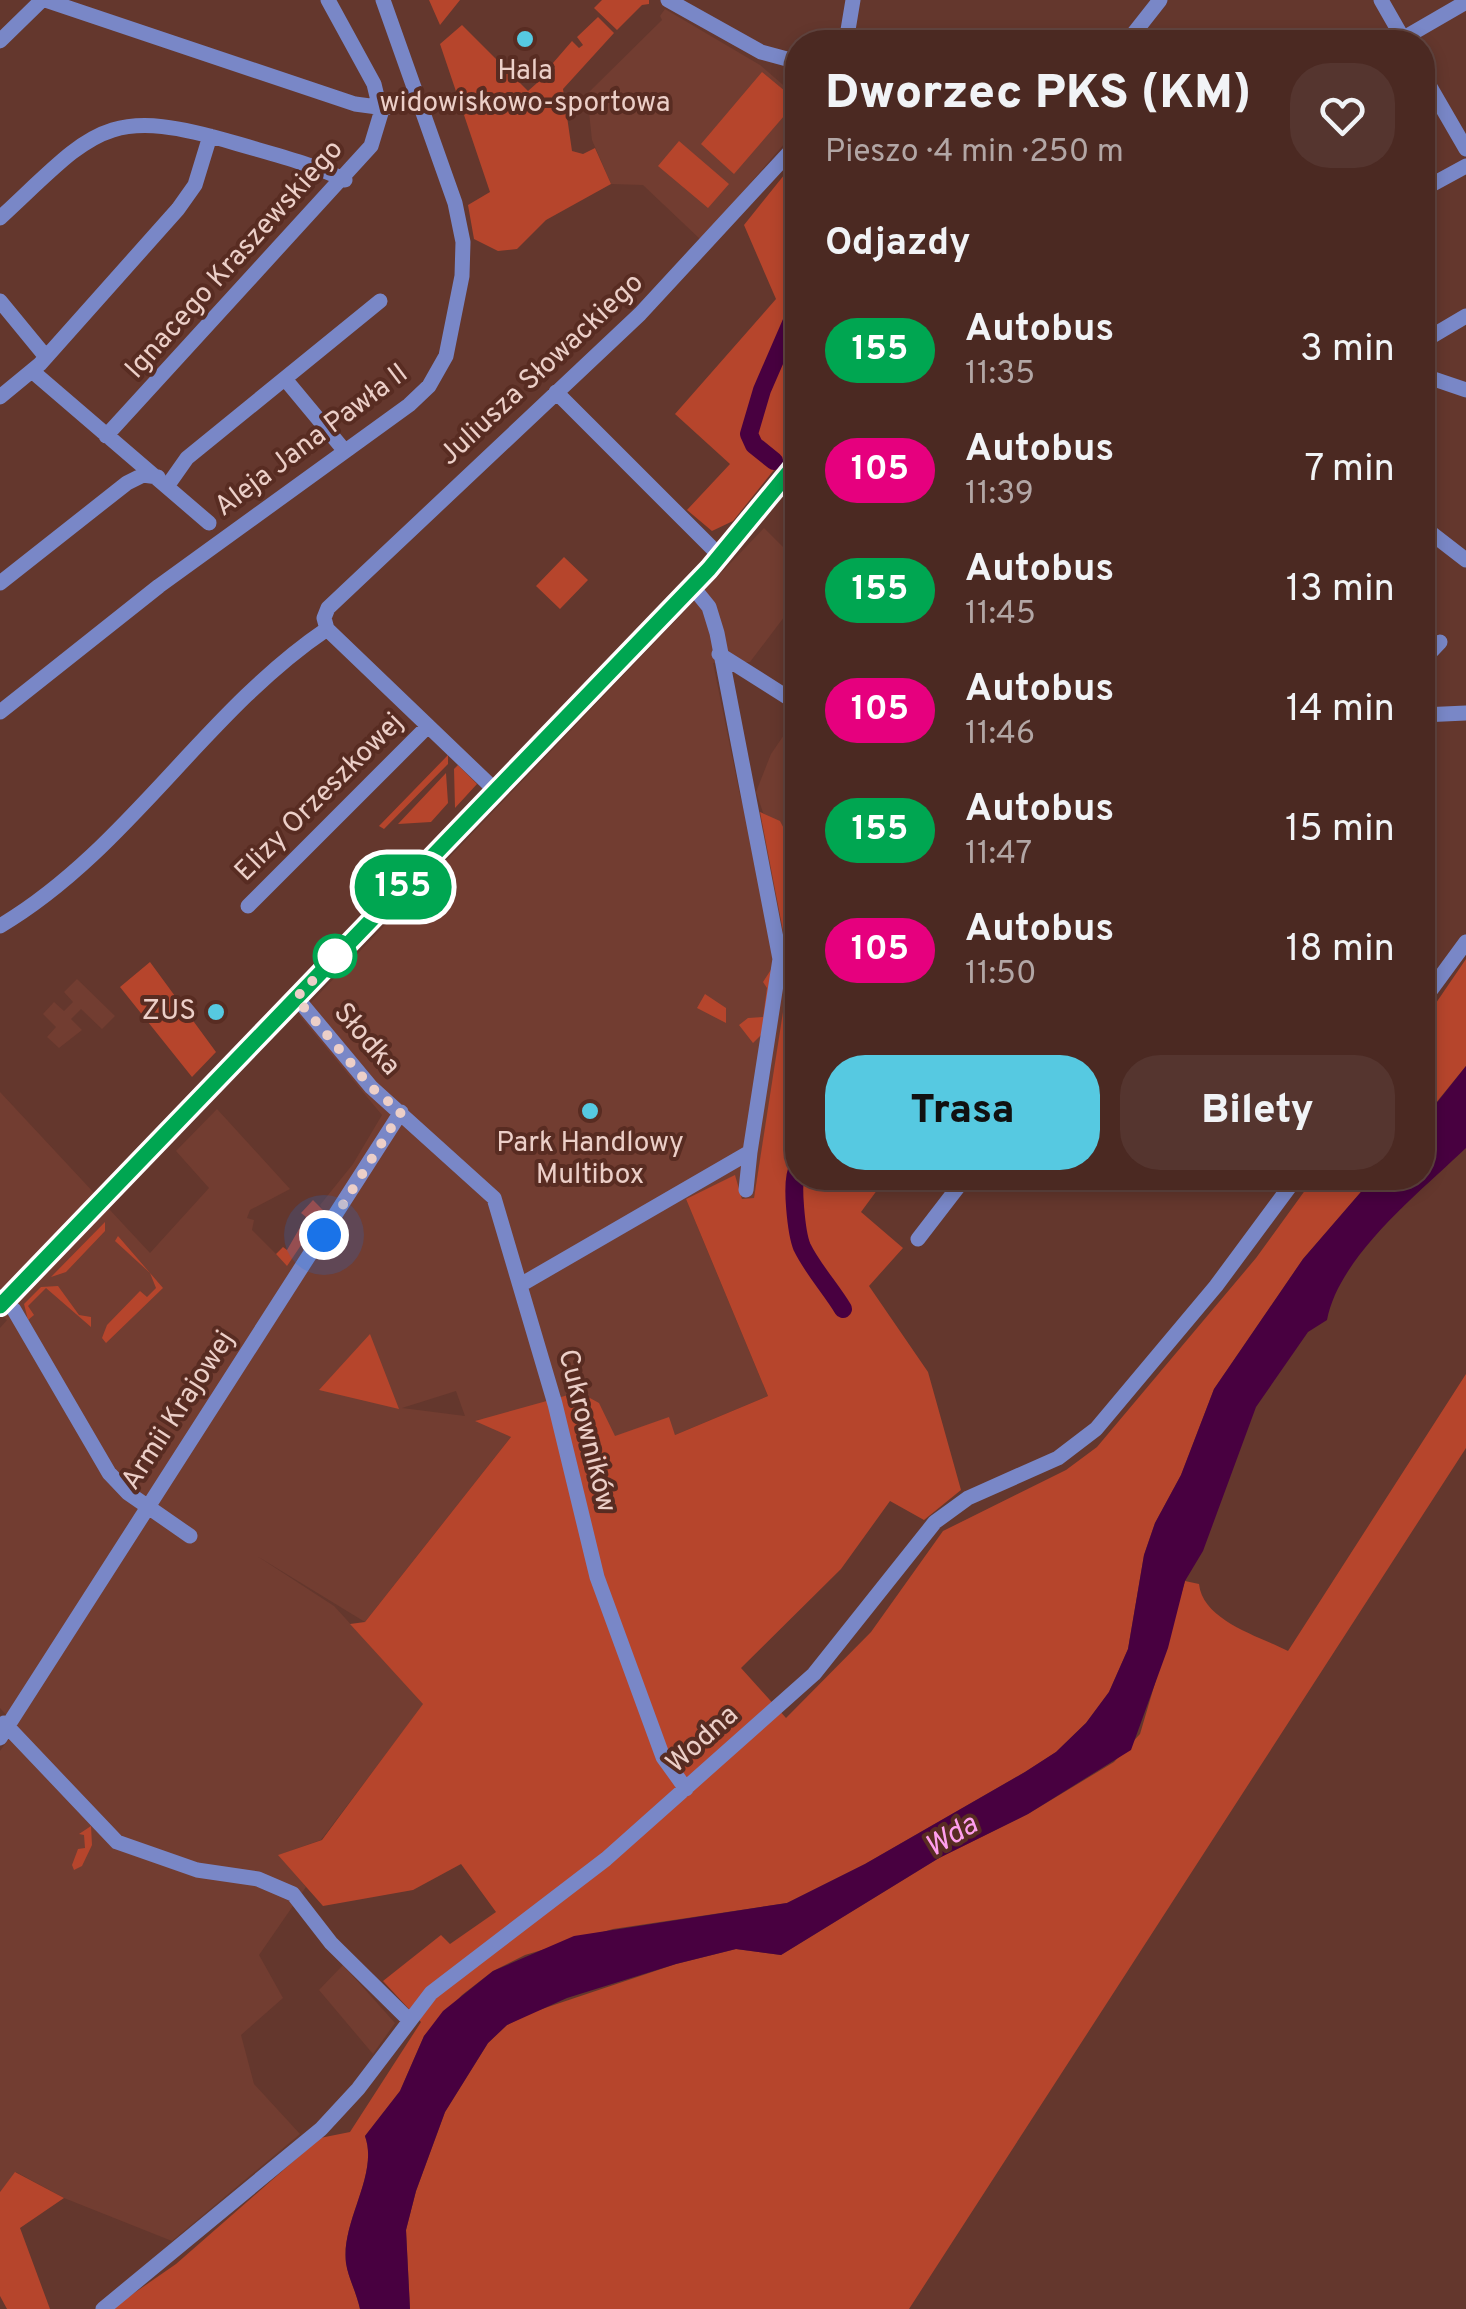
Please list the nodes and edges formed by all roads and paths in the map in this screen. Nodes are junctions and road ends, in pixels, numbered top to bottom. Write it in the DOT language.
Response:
graph roads {
  1 [pos="44,0"];
  2 [pos="328,0"];
  3 [pos="383,0"];
  4 [pos="668,0"];
  5 [pos="853,0"];
  6 [pos="1160,0"];
  7 [pos="1381,0"];
  8 [pos="1466,2"];
  9 [pos="852,24"];
  10 [pos="850,30"];
  11 [pos="853,30"];
  12 [pos="1136,30"];
  13 [pos="1396,30"];
  14 [pos="1420,30"];
  15 [pos="0,41"];
  16 [pos="785,58"];
  17 [pos="1435,95"];
  18 [pos="418,98"];
  19 [pos="380,108"];
  20 [pos="210,136"];
  21 [pos="1466,149"];
  22 [pos="785,157"];
  23 [pos="1466,166"];
  24 [pos="345,180"];
  25 [pos="1435,183"];
  26 [pos="0,218"];
  27 [pos="0,301"];
  28 [pos="380,301"];
  29 [pos="1466,316"];
  30 [pos="1435,334"];
  31 [pos="46,357"];
  32 [pos="32,371"];
  33 [pos="285,379"];
  34 [pos="1435,380"];
  35 [pos="1466,390"];
  36 [pos="556,392"];
  37 [pos="0,396"];
  38 [pos="106,436"];
  39 [pos="344,450"];
  40 [pos="124,452"];
  41 [pos="187,458"];
  42 [pos="158,476"];
  43 [pos="785,477"];
  44 [pos="127,482"];
  45 [pos="209,523"];
  46 [pos="1435,536"];
  47 [pos="720,556"];
  48 [pos="1466,560"];
  49 [pos="0,583"];
  50 [pos="692,586"];
  51 [pos="327,629"];
  52 [pos="1440,642"];
  53 [pos="1435,647"];
  54 [pos="720,654"];
  55 [pos="785,696"];
  56 [pos="0,712"];
  57 [pos="1466,713"];
  58 [pos="1435,714"];
  59 [pos="428,726"];
  60 [pos="496,791"];
  61 [pos="248,906"];
  62 [pos="0,926"];
  63 [pos="1466,942"];
  64 [pos="1435,984"];
  65 [pos="296,998"];
  66 [pos="401,1112"];
  67 [pos="750,1152"];
  68 [pos="746,1190"];
  69 [pos="956,1190"];
  70 [pos="1287,1190"];
  71 [pos="918,1239"];
  72 [pos="522,1284"];
  73 [pos="2,1301"];
  74 [pos="147,1505"];
  75 [pos="190,1536"];
  76 [pos="3,1728"];
  77 [pos="686,1789"];
  78 [pos="408,2020"];
  79 [pos="103,2309"];
  1 -- 15 [label="street"];
  1 -- 19 [label="street"];
  2 -- 19 [label="street"];
  3 -- 18 [label="street, Aleja Jana Pawła II"];
  4 -- 16 [label="street"];
  5 -- 9 [label="street"];
  6 -- 12 [label="street"];
  7 -- 13 [label="street"];
  8 -- 14 [label="street"];
  9 -- 10 [label="street"];
  9 -- 11 [label="street"];
  17 -- 21 [label="street"];
  18 -- 19 [label="street"];
  18 -- 39 [label="street, Aleja Jana Pawła II"];
  19 -- 24 [label="street, Ignacego Kraszewskiego"];
  20 -- 24 [label="street"];
  20 -- 26 [label="street"];
  20 -- 31 [label="street"];
  22 -- 36 [label="street, Juliusza Słowackiego"];
  23 -- 25 [label="street"];
  24 -- 38 [label="street, Ignacego Kraszewskiego"];
  27 -- 31 [label="street"];
  28 -- 33 [label="street"];
  29 -- 30 [label="street"];
  31 -- 32 [label="street"];
  32 -- 37 [label="street"];
  32 -- 38 [label="street"];
  33 -- 39 [label="street"];
  33 -- 41 [label="street"];
  34 -- 35 [label="street"];
  36 -- 47 [label="street"];
  36 -- 51 [label="street, Juliusza Słowackiego"];
  38 -- 40 [label="street"];
  39 -- 56 [label="street, Aleja Jana Pawła II"];
  40 -- 42 [label="street"];
  40 -- 44 [label="street"];
  41 -- 42 [label="street"];
  41 -- 42 [label="street"];
  42 -- 44 [label="street"];
  42 -- 45 [label="street"];
  43 -- 47 [label="street"];
  44 -- 49 [label="street"];
  46 -- 48 [label="street"];
  47 -- 50 [label="street"];
  50 -- 54 [label="street"];
  50 -- 60 [label="street"];
  51 -- 59 [label="street"];
  51 -- 62 [label="street, Juliusza Słowackiego"];
  52 -- 53 [label="street"];
  54 -- 55 [label="street"];
  54 -- 67 [label="street"];
  57 -- 58 [label="street"];
  59 -- 60 [label="street"];
  59 -- 61 [label="street, Elizy Orzeszkowej"];
  60 -- 65 [label="street"];
  63 -- 64 [label="street"];
  65 -- 66 [label="street, Słodka"];
  65 -- 73 [label="street"];
  66 -- 72 [label="street, Cukrowników"];
  66 -- 74 [label="street, Armii Krajowej"];
  67 -- 68 [label="street"];
  67 -- 72 [label="street"];
  69 -- 71 [label="street"];
  70 -- 77 [label="street, Wodna"];
  72 -- 77 [label="street, Cukrowników"];
  73 -- 74 [label="street"];
  74 -- 75 [label="street"];
  74 -- 76 [label="street, Armii Krajowej"];
  76 -- 78 [label="street"];
  77 -- 78 [label="street, Wodna"];
  78 -- 79 [label="street, Wodna"];
}
